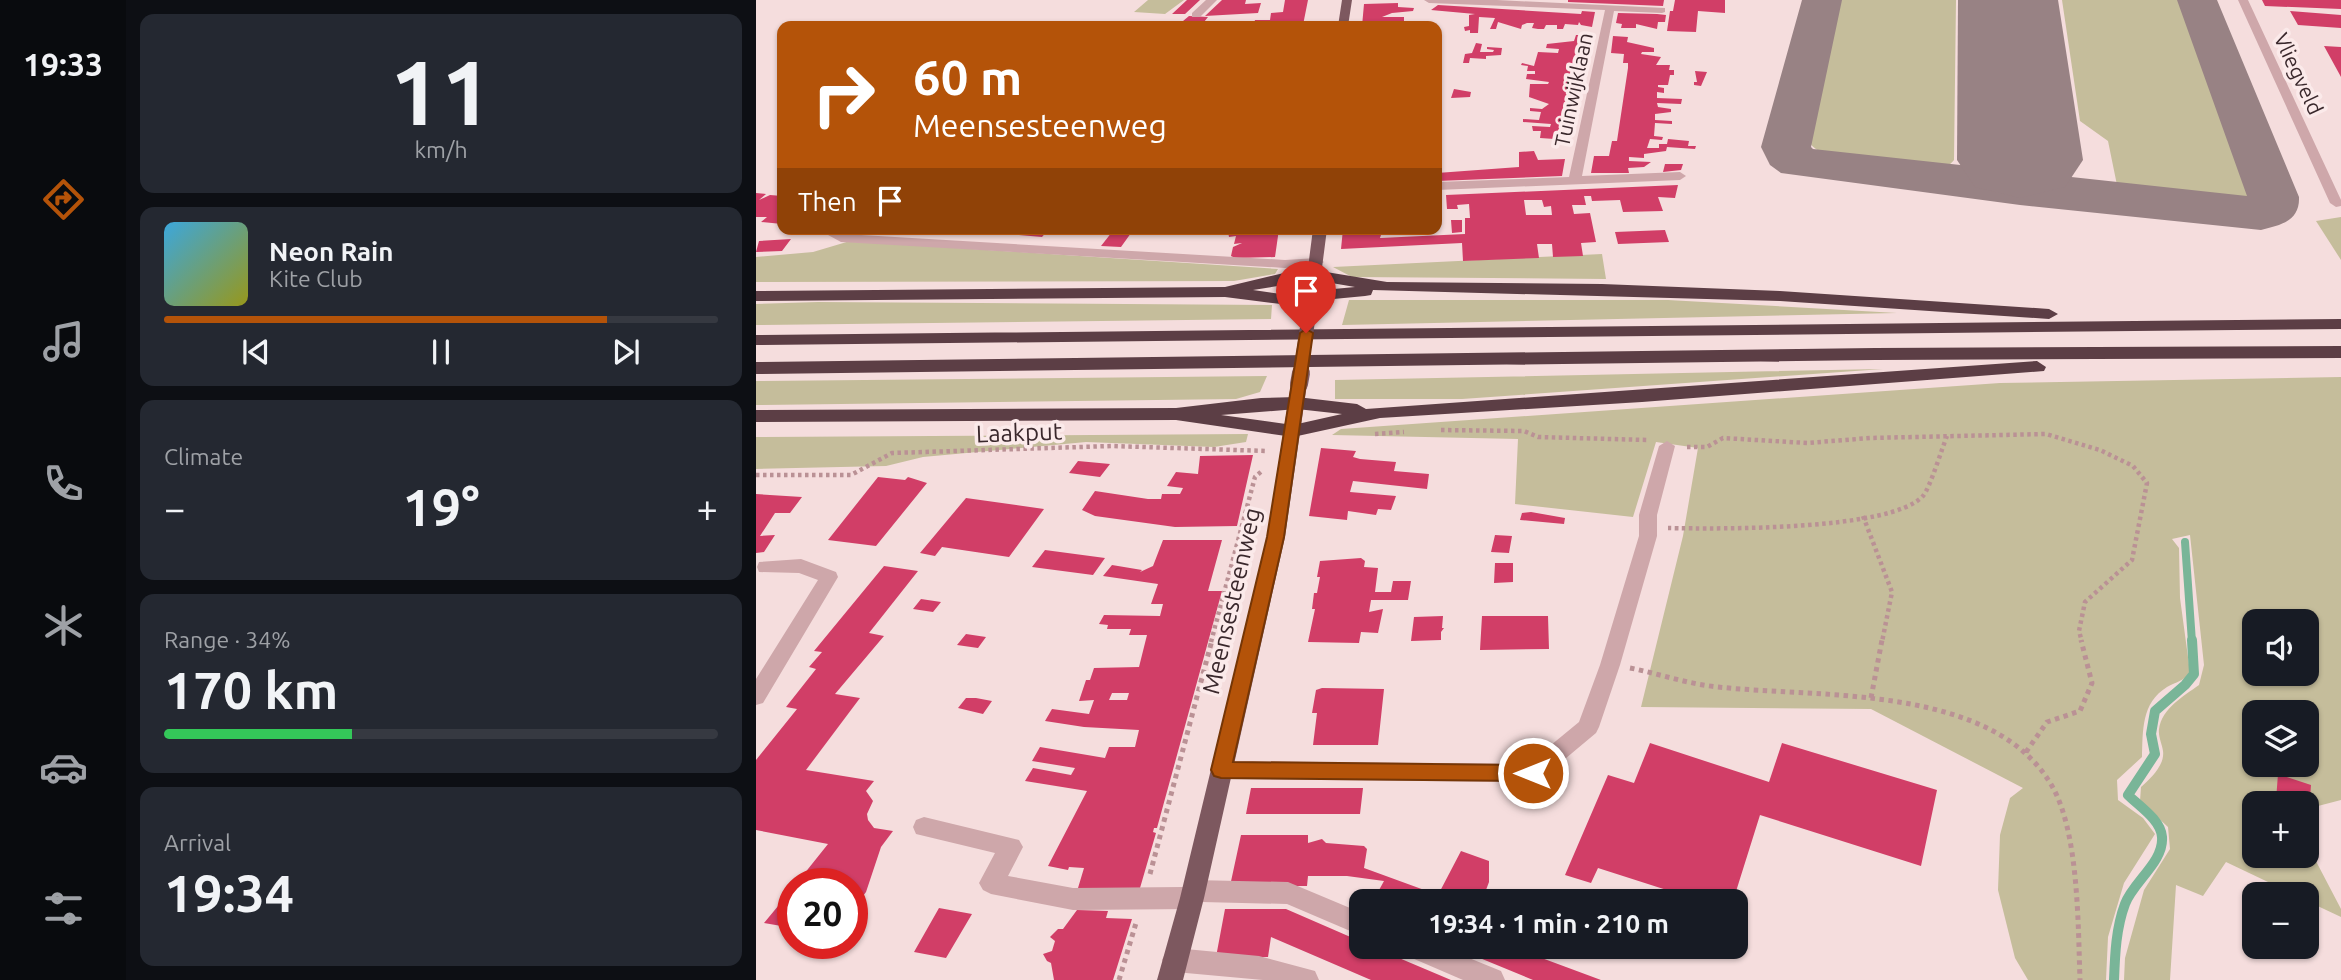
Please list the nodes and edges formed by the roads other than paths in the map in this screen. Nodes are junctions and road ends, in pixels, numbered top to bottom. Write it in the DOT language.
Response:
graph roads {
  1 [pos="1212,0"];
  2 [pos="1347,0"];
  3 [pos="1429,0"];
  4 [pos="2243,0"];
  5 [pos="1610,8"];
  6 [pos="1662,10"];
  7 [pos="1196,15"];
  8 [pos="1344,21"];
  9 [pos="1680,176"];
  10 [pos="1575,180"];
  11 [pos="1442,186"];
  12 [pos="2336,203"];
  13 [pos="836,235"];
  14 [pos="1319,235"];
  15 [pos="1315,268"];
  16 [pos="1387,288"];
  17 [pos="1225,292"];
  18 [pos="756,296"];
  19 [pos="1310,306"];
  20 [pos="2341,324"];
  21 [pos="2208,326"];
  22 [pos="756,340"];
  23 [pos="2341,352"];
  24 [pos="2207,354"];
  25 [pos="756,368"];
  26 [pos="1298,394"];
  27 [pos="1380,412"];
  28 [pos="1176,414"];
  29 [pos="756,416"];
  30 [pos="1291,441"];
  31 [pos="1667,446"];
  32 [pos="766,567"];
  33 [pos="756,697"];
  34 [pos="1221,770"];
  35 [pos="924,827"];
  36 [pos="1193,895"];
  37 [pos="1349,920"];
  38 [pos="1442,959"];
  39 [pos="1173,970"];
  40 [pos="1306,980"];
  41 [pos="1492,980"];
  1 -- 7 [label="street"];
  2 -- 8 [label="main road"];
  3 -- 5 [label="street, Tuinwijklaan"];
  4 -- 12 [label="street, Vliegveld"];
  5 -- 6 [label="street, Tuinwijklaan"];
  5 -- 10 [label="street, Tuinwijklaan"];
  9 -- 10 [label="street, Tuinwijklaan"];
  10 -- 11 [label="street, Tuinwijklaan"];
  13 -- 15 [label="street"];
  14 -- 15 [label="main road, Meensesteenweg"];
  15 -- 16 [label="highway"];
  15 -- 17 [label="highway"];
  15 -- 19 [label="main road, Meensesteenweg"];
  16 -- 19 [label="highway"];
  16 -- 21 [label="highway"];
  17 -- 18 [label="highway"];
  17 -- 19 [label="highway"];
  19 -- 26 [label="main road, Meensesteenweg, bridge"];
  20 -- 21 [label="highway"];
  21 -- 22 [label="highway"];
  23 -- 24 [label="highway"];
  24 -- 25 [label="highway"];
  24 -- 27 [label="highway"];
  26 -- 27 [label="highway"];
  26 -- 28 [label="highway"];
  26 -- 30 [label="main road, Meensesteenweg"];
  27 -- 30 [label="highway"];
  28 -- 29 [label="highway"];
  28 -- 30 [label="highway"];
  30 -- 34 [label="main road, Meensesteenweg"];
  31 -- 34 [label="street"];
  32 -- 33 [label="street"];
  34 -- 36 [label="main road, Meensesteenweg"];
  35 -- 36 [label="street"];
  36 -- 37 [label="street"];
  36 -- 39 [label="main road, Meensesteenweg"];
  38 -- 41 [label="street"];
  39 -- 40 [label="street"];
}
